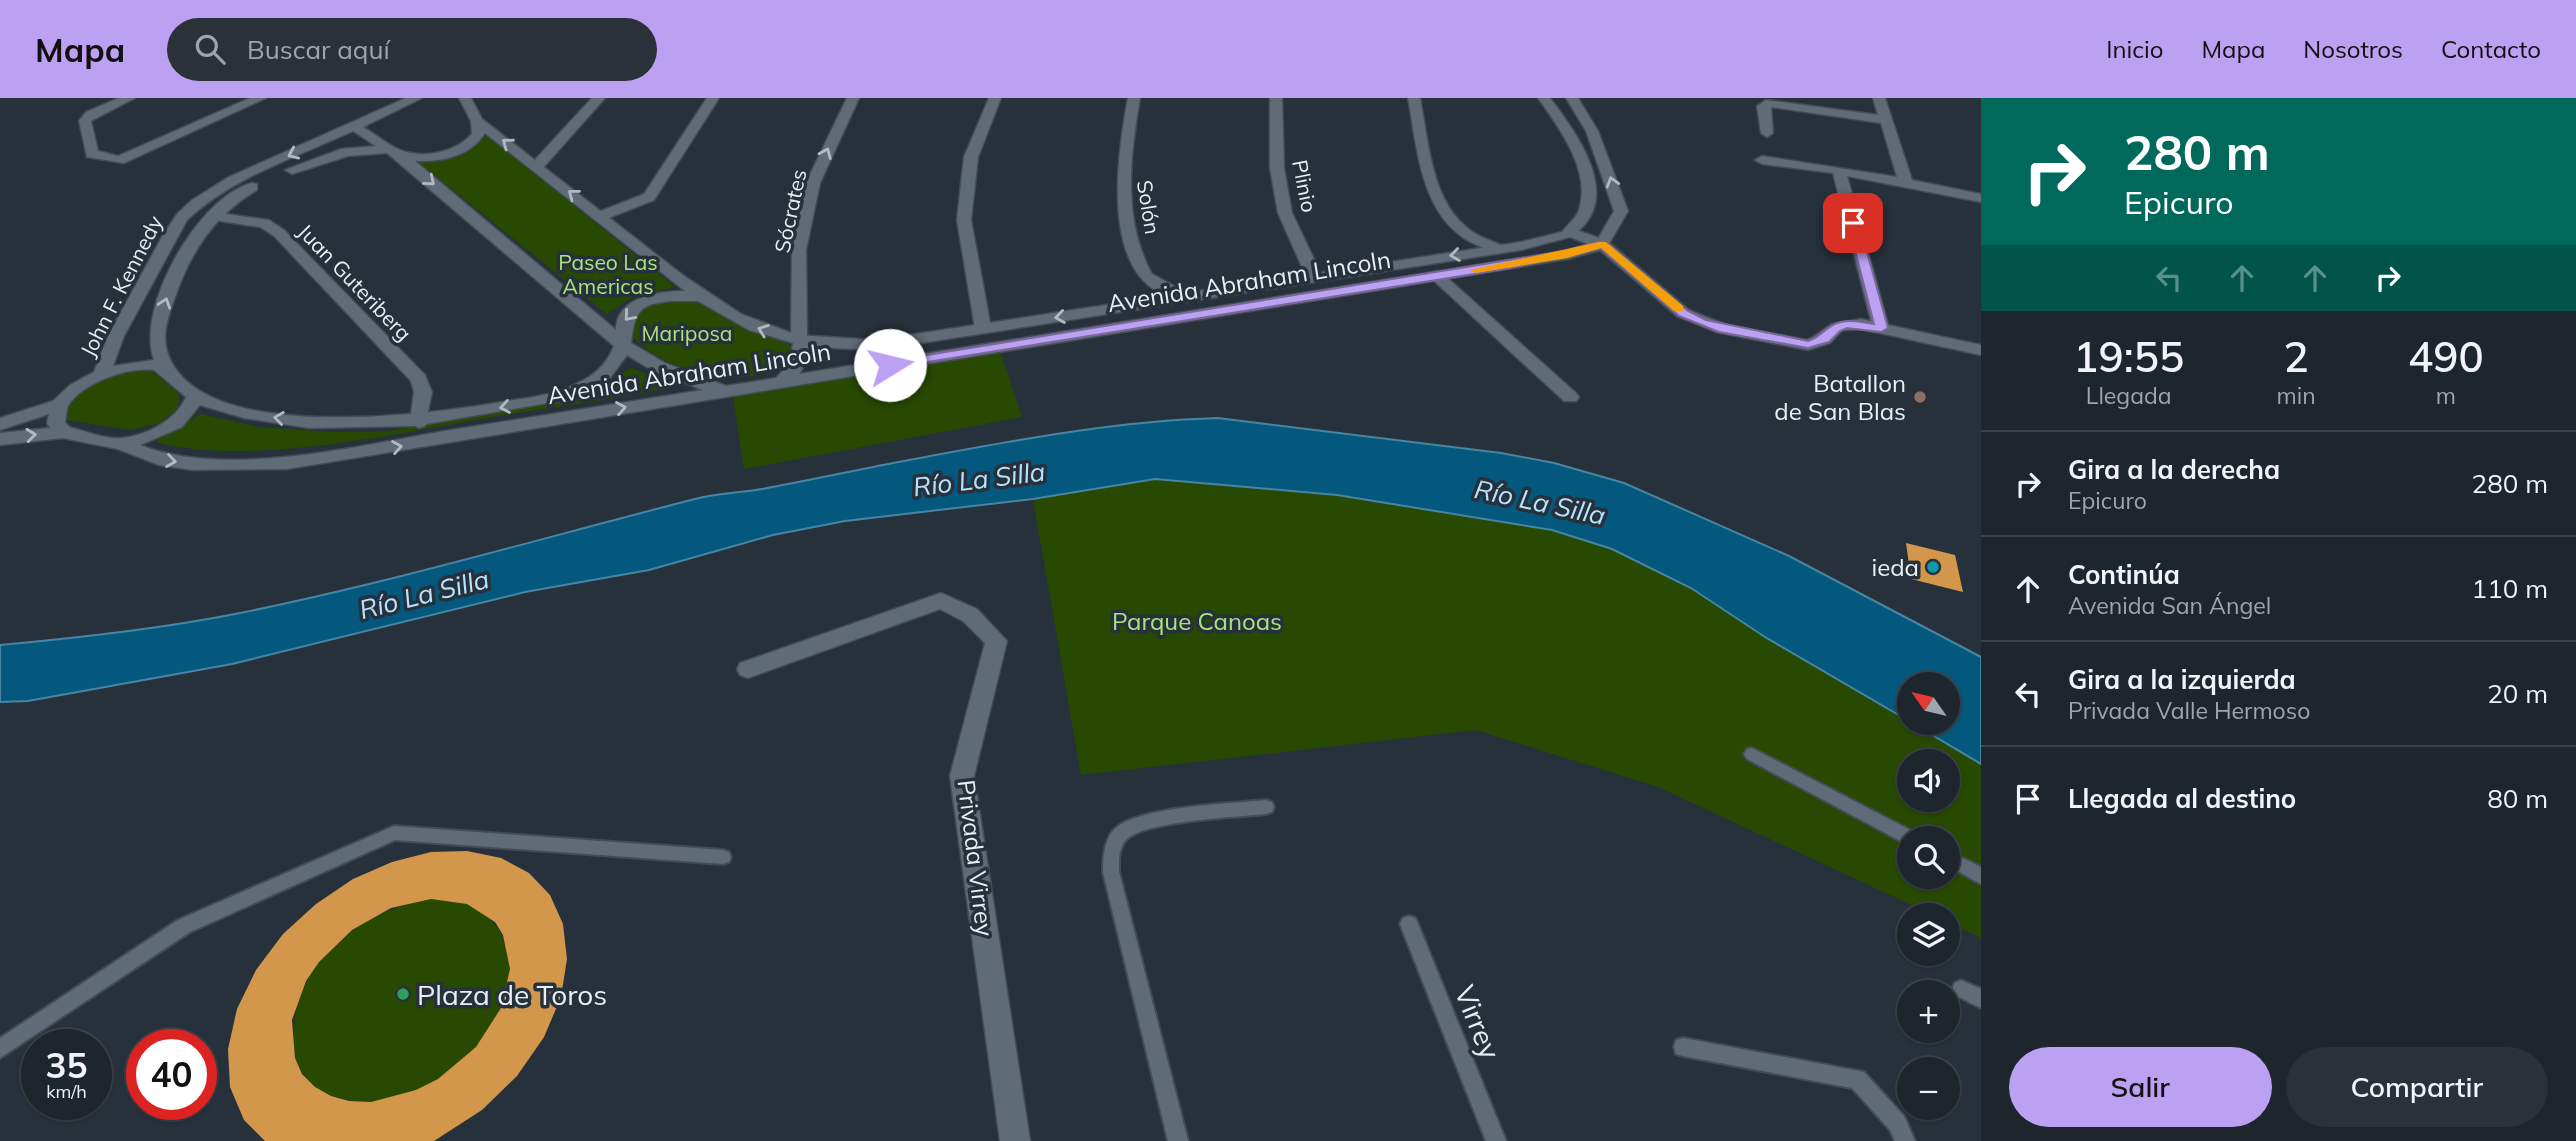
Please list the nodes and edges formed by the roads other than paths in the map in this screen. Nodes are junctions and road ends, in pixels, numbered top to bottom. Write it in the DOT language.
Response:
graph roads {
  1 [pos="129,98"];
  2 [pos="260,98"];
  3 [pos="416,98"];
  4 [pos="465,98"];
  5 [pos="599,98"];
  6 [pos="713,98"];
  7 [pos="853,98"];
  8 [pos="995,98"];
  9 [pos="1134,98"];
  10 [pos="1276,98"];
  11 [pos="1415,98"];
  12 [pos="1544,98"];
  13 [pos="1572,98"];
  14 [pos="1879,98"];
  15 [pos="1886,120"];
  16 [pos="477,121"];
  17 [pos="355,127"];
  18 [pos="1767,133"];
  19 [pos="395,153"];
  20 [pos="1762,160"];
  21 [pos="537,166"];
  22 [pos="1839,170"];
  23 [pos="1906,183"];
  24 [pos="1981,198"];
  25 [pos="212,216"];
  26 [pos="601,216"];
  27 [pos="1569,232"];
  28 [pos="1602,244"];
  29 [pos="1499,249"];
  30 [pos="1314,276"];
  31 [pos="1437,276"];
  32 [pos="704,296"];
  33 [pos="1185,298"];
  34 [pos="983,328"];
  35 [pos="1881,328"];
  36 [pos="799,339"];
  37 [pos="623,345"];
  38 [pos="1981,350"];
  39 [pos="165,369"];
  40 [pos="101,375"];
  41 [pos="780,383"];
  42 [pos="723,391"];
  43 [pos="195,395"];
  44 [pos="1570,397"];
  45 [pos="59,405"];
  46 [pos="419,422"];
  47 [pos="0,424"];
  48 [pos="62,432"];
  49 [pos="0,439"];
  50 [pos="122,443"];
  51 [pos="748,669"];
  52 [pos="1752,754"];
  53 [pos="1266,807"];
  54 [pos="1897,831"];
  55 [pos="723,857"];
  56 [pos="1960,865"];
  57 [pos="1981,876"];
  58 [pos="1409,924"];
  59 [pos="1961,989"];
  60 [pos="1981,999"];
  61 [pos="1683,1046"];
  62 [pos="0,1049"];
  63 [pos="1015,1141"];
  64 [pos="1178,1141"];
  65 [pos="1496,1141"];
  66 [pos="1905,1141"];
  1 -- 2 [label="street"];
  3 -- 17 [label="street, John F. Kennedy"];
  4 -- 16 [label="street"];
  5 -- 21 [label="street"];
  6 -- 26 [label="street"];
  36 -- 7 [label="street, Sócrates, one-way"];
  8 -- 34 [label="street"];
  9 -- 33 [label="street, Solón"];
  10 -- 30 [label="street, Plinio"];
  11 -- 29 [label="street"];
  12 -- 27 [label="street"];
  28 -- 13 [label="street, one-way"];
  14 -- 15 [label="street"];
  15 -- 18 [label="street"];
  15 -- 23 [label="street"];
  16 -- 19 [label="street, John F. Kennedy"];
  21 -- 16 [label="street, one-way"];
  17 -- 19 [label="street"];
  17 -- 40 [label="street, John F. Kennedy, one-way"];
  19 -- 25 [label="street, John F. Kennedy"];
  19 -- 37 [label="street, one-way"];
  20 -- 22 [label="street"];
  26 -- 21 [label="street, one-way"];
  22 -- 23 [label="street"];
  22 -- 35 [label="street"];
  23 -- 24 [label="street"];
  39 -- 25 [label="street, John F. Kennedy, one-way"];
  25 -- 46 [label="street, Juan Guteriberg"];
  26 -- 32 [label="street"];
  27 -- 28 [label="street"];
  27 -- 29 [label="street, Avenida Abraham Lincoln"];
  28 -- 31 [label="street, Avenida Abraham Lincoln"];
  28 -- 35 [label="street"];
  29 -- 30 [label="street, Avenida Abraham Lincoln, one-way"];
  30 -- 33 [label="street, Avenida Abraham Lincoln"];
  31 -- 41 [label="street, Avenida Abraham Lincoln"];
  31 -- 44 [label="street"];
  36 -- 32 [label="street, Avenida Abraham Lincoln, one-way"];
  32 -- 37 [label="street, Avenida Abraham Lincoln, one-way"];
  33 -- 34 [label="street, Avenida Abraham Lincoln, one-way"];
  34 -- 36 [label="street, Avenida Abraham Lincoln"];
  35 -- 38 [label="street"];
  36 -- 41 [label="street, Sócrates"];
  37 -- 42 [label="street"];
  37 -- 46 [label="street, Avenida Abraham Lincoln, one-way"];
  39 -- 40 [label="street"];
  39 -- 43 [label="street, Avenida Abraham Lincoln"];
  40 -- 45 [label="street, John F. Kennedy"];
  41 -- 42 [label="street, Avenida Abraham Lincoln"];
  50 -- 42 [label="street, Avenida Abraham Lincoln, one-way"];
  46 -- 43 [label="street, Avenida Abraham Lincoln, one-way"];
  43 -- 50 [label="street"];
  45 -- 47 [label="street, John F. Kennedy"];
  45 -- 48 [label="street"];
  49 -- 48 [label="street, one-way"];
  48 -- 50 [label="street, Avenida Abraham Lincoln"];
  51 -- 63 [label="street, Privada Virrey"];
  52 -- 54 [label="lane"];
  53 -- 64 [label="lane"];
  55 -- 62 [label="lane"];
  56 -- 57 [label="lane"];
  58 -- 65 [label="lane, Virrey"];
  59 -- 60 [label="lane"];
  61 -- 66 [label="lane"];
}
